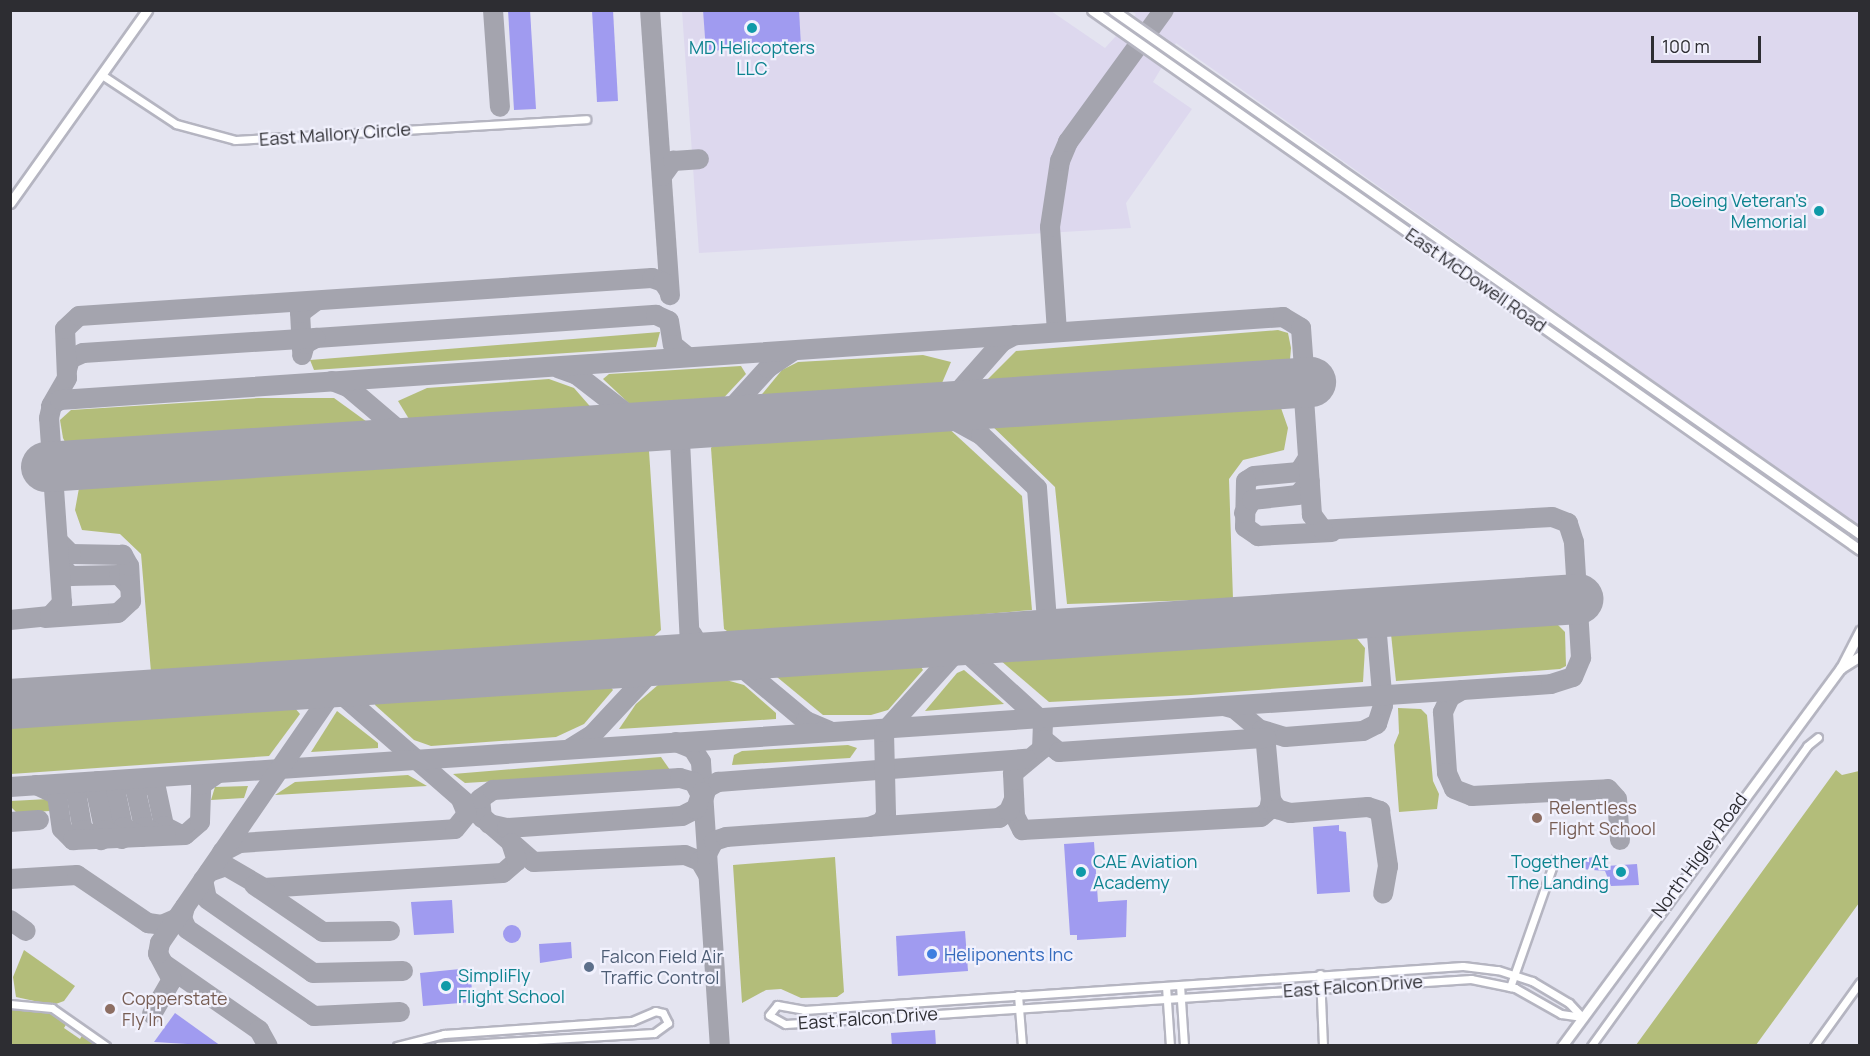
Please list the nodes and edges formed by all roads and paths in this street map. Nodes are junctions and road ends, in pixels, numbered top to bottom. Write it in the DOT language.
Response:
graph roads {
  1 [pos="147,10"];
  2 [pos="1092,10"];
  3 [pos="1113,10"];
  4 [pos="102,75"];
  5 [pos="586,119"];
  6 [pos="10,203"];
  7 [pos="1860,534"];
  8 [pos="1860,550"];
  9 [pos="1860,631"];
  10 [pos="1860,656"];
  11 [pos="1841,668"];
  12 [pos="1818,737"];
  13 [pos="1555,859"];
  14 [pos="1320,974"];
  15 [pos="1515,975"];
  16 [pos="1860,982"];
  17 [pos="1180,985"];
  18 [pos="1166,986"];
  19 [pos="1510,987"];
  20 [pos="1319,988"];
  21 [pos="1018,995"];
  22 [pos="1180,998"];
  23 [pos="1167,999"];
  24 [pos="10,1004"];
  25 [pos="1019,1008"];
  26 [pos="1582,1017"];
  27 [pos="106,1046"];
  28 [pos="397,1046"];
  29 [pos="438,1046"];
  30 [pos="1022,1046"];
  31 [pos="1170,1046"];
  32 [pos="1184,1046"];
  33 [pos="1323,1046"];
  34 [pos="1562,1046"];
  35 [pos="1591,1046"];
  36 [pos="1814,1046"];
  1 -- 4 [label="main road"];
  2 -- 8 [label="main road, East McDowell Road"];
  3 -- 7 [label="main road, East McDowell Road"];
  4 -- 5 [label="street, East Mallory Circle"];
  4 -- 6 [label="main road"];
  9 -- 11 [label="main road, North Higley Road"];
  10 -- 11 [label="main road, North Higley Road"];
  11 -- 26 [label="main road, North Higley Road"];
  12 -- 35 [label="street, North Higley Road"];
  13 -- 15 [label="street"];
  14 -- 15 [label="street, East Falcon Drive"];
  14 -- 17 [label="street, East Falcon Drive"];
  14 -- 20 [label="street"];
  15 -- 19 [label="street"];
  15 -- 26 [label="street, East Falcon Drive"];
  16 -- 36 [label="street"];
  17 -- 18 [label="street, East Falcon Drive"];
  17 -- 22 [label="street"];
  18 -- 21 [label="street, East Falcon Drive"];
  18 -- 23 [label="street"];
  19 -- 20 [label="street, East Falcon Drive"];
  19 -- 26 [label="street, East Falcon Drive"];
  20 -- 22 [label="street, East Falcon Drive"];
  20 -- 33 [label="street"];
  21 -- 25 [label="street"];
  21 -- 25 [label="street, East Falcon Drive"];
  22 -- 23 [label="street, East Falcon Drive"];
  22 -- 32 [label="street"];
  23 -- 25 [label="street, East Falcon Drive"];
  23 -- 31 [label="street"];
  24 -- 27 [label="street"];
  25 -- 30 [label="street"];
  26 -- 34 [label="main road, North Higley Road"];
  28 -- 29 [label="street"];
}
